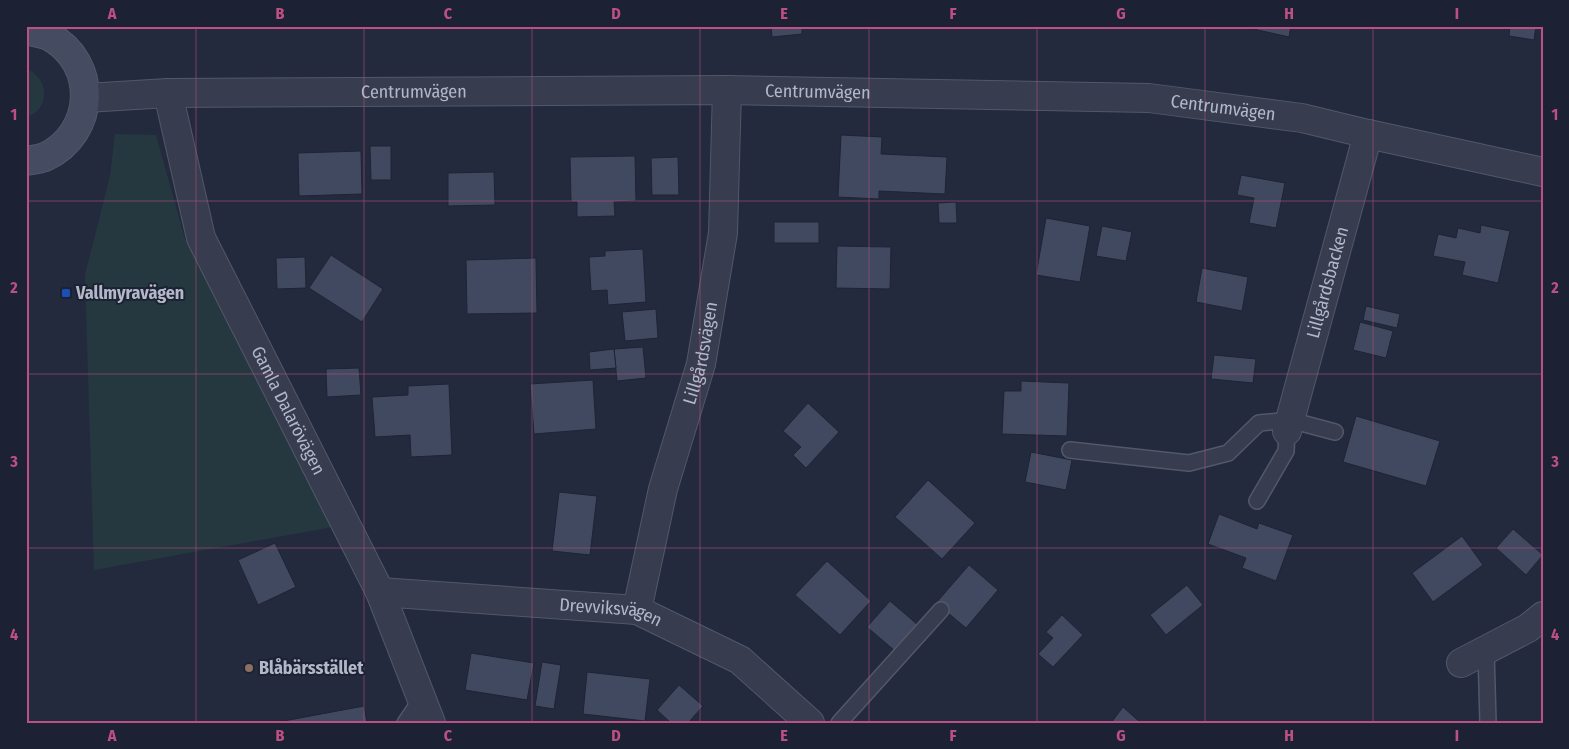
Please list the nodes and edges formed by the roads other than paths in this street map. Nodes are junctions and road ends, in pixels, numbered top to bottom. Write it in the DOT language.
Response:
graph roads {
  1 [pos="26,30"];
  2 [pos="727,90"];
  3 [pos="168,93"];
  4 [pos="86,98"];
  5 [pos="1368,134"];
  6 [pos="26,161"];
  7 [pos="1543,172"];
  8 [pos="1289,426"];
  9 [pos="1335,432"];
  10 [pos="1070,450"];
  11 [pos="1257,500"];
  12 [pos="380,592"];
  13 [pos="637,610"];
  14 [pos="941,610"];
  15 [pos="1543,616"];
  16 [pos="1486,650"];
  17 [pos="1461,663"];
  18 [pos="422,698"];
  19 [pos="405,723"];
  20 [pos="431,723"];
  21 [pos="810,723"];
  22 [pos="839,723"];
  23 [pos="1488,723"];
  1 -- 4 [label="street"];
  2 -- 3 [label="street, Centrumvägen"];
  2 -- 5 [label="street, Centrumvägen"];
  2 -- 13 [label="street, Lillgårdsvägen"];
  3 -- 4 [label="street, Centrumvägen"];
  3 -- 12 [label="street, Gamla Dalarövägen"];
  4 -- 6 [label="street"];
  5 -- 7 [label="street, Centrumvägen"];
  5 -- 8 [label="street, Lillgårdsbacken"];
  8 -- 9 [label="lane"];
  8 -- 10 [label="lane"];
  8 -- 11 [label="lane"];
  12 -- 13 [label="street, Drevviksvägen"];
  12 -- 18 [label="street, Gamla Dalarövägen"];
  13 -- 21 [label="street, Drevviksvägen"];
  14 -- 22 [label="lane"];
  15 -- 16 [label="street"];
  16 -- 17 [label="street"];
  16 -- 23 [label="lane"];
  18 -- 19 [label="lane"];
  18 -- 20 [label="street, Gamla Dalarövägen"];
}
